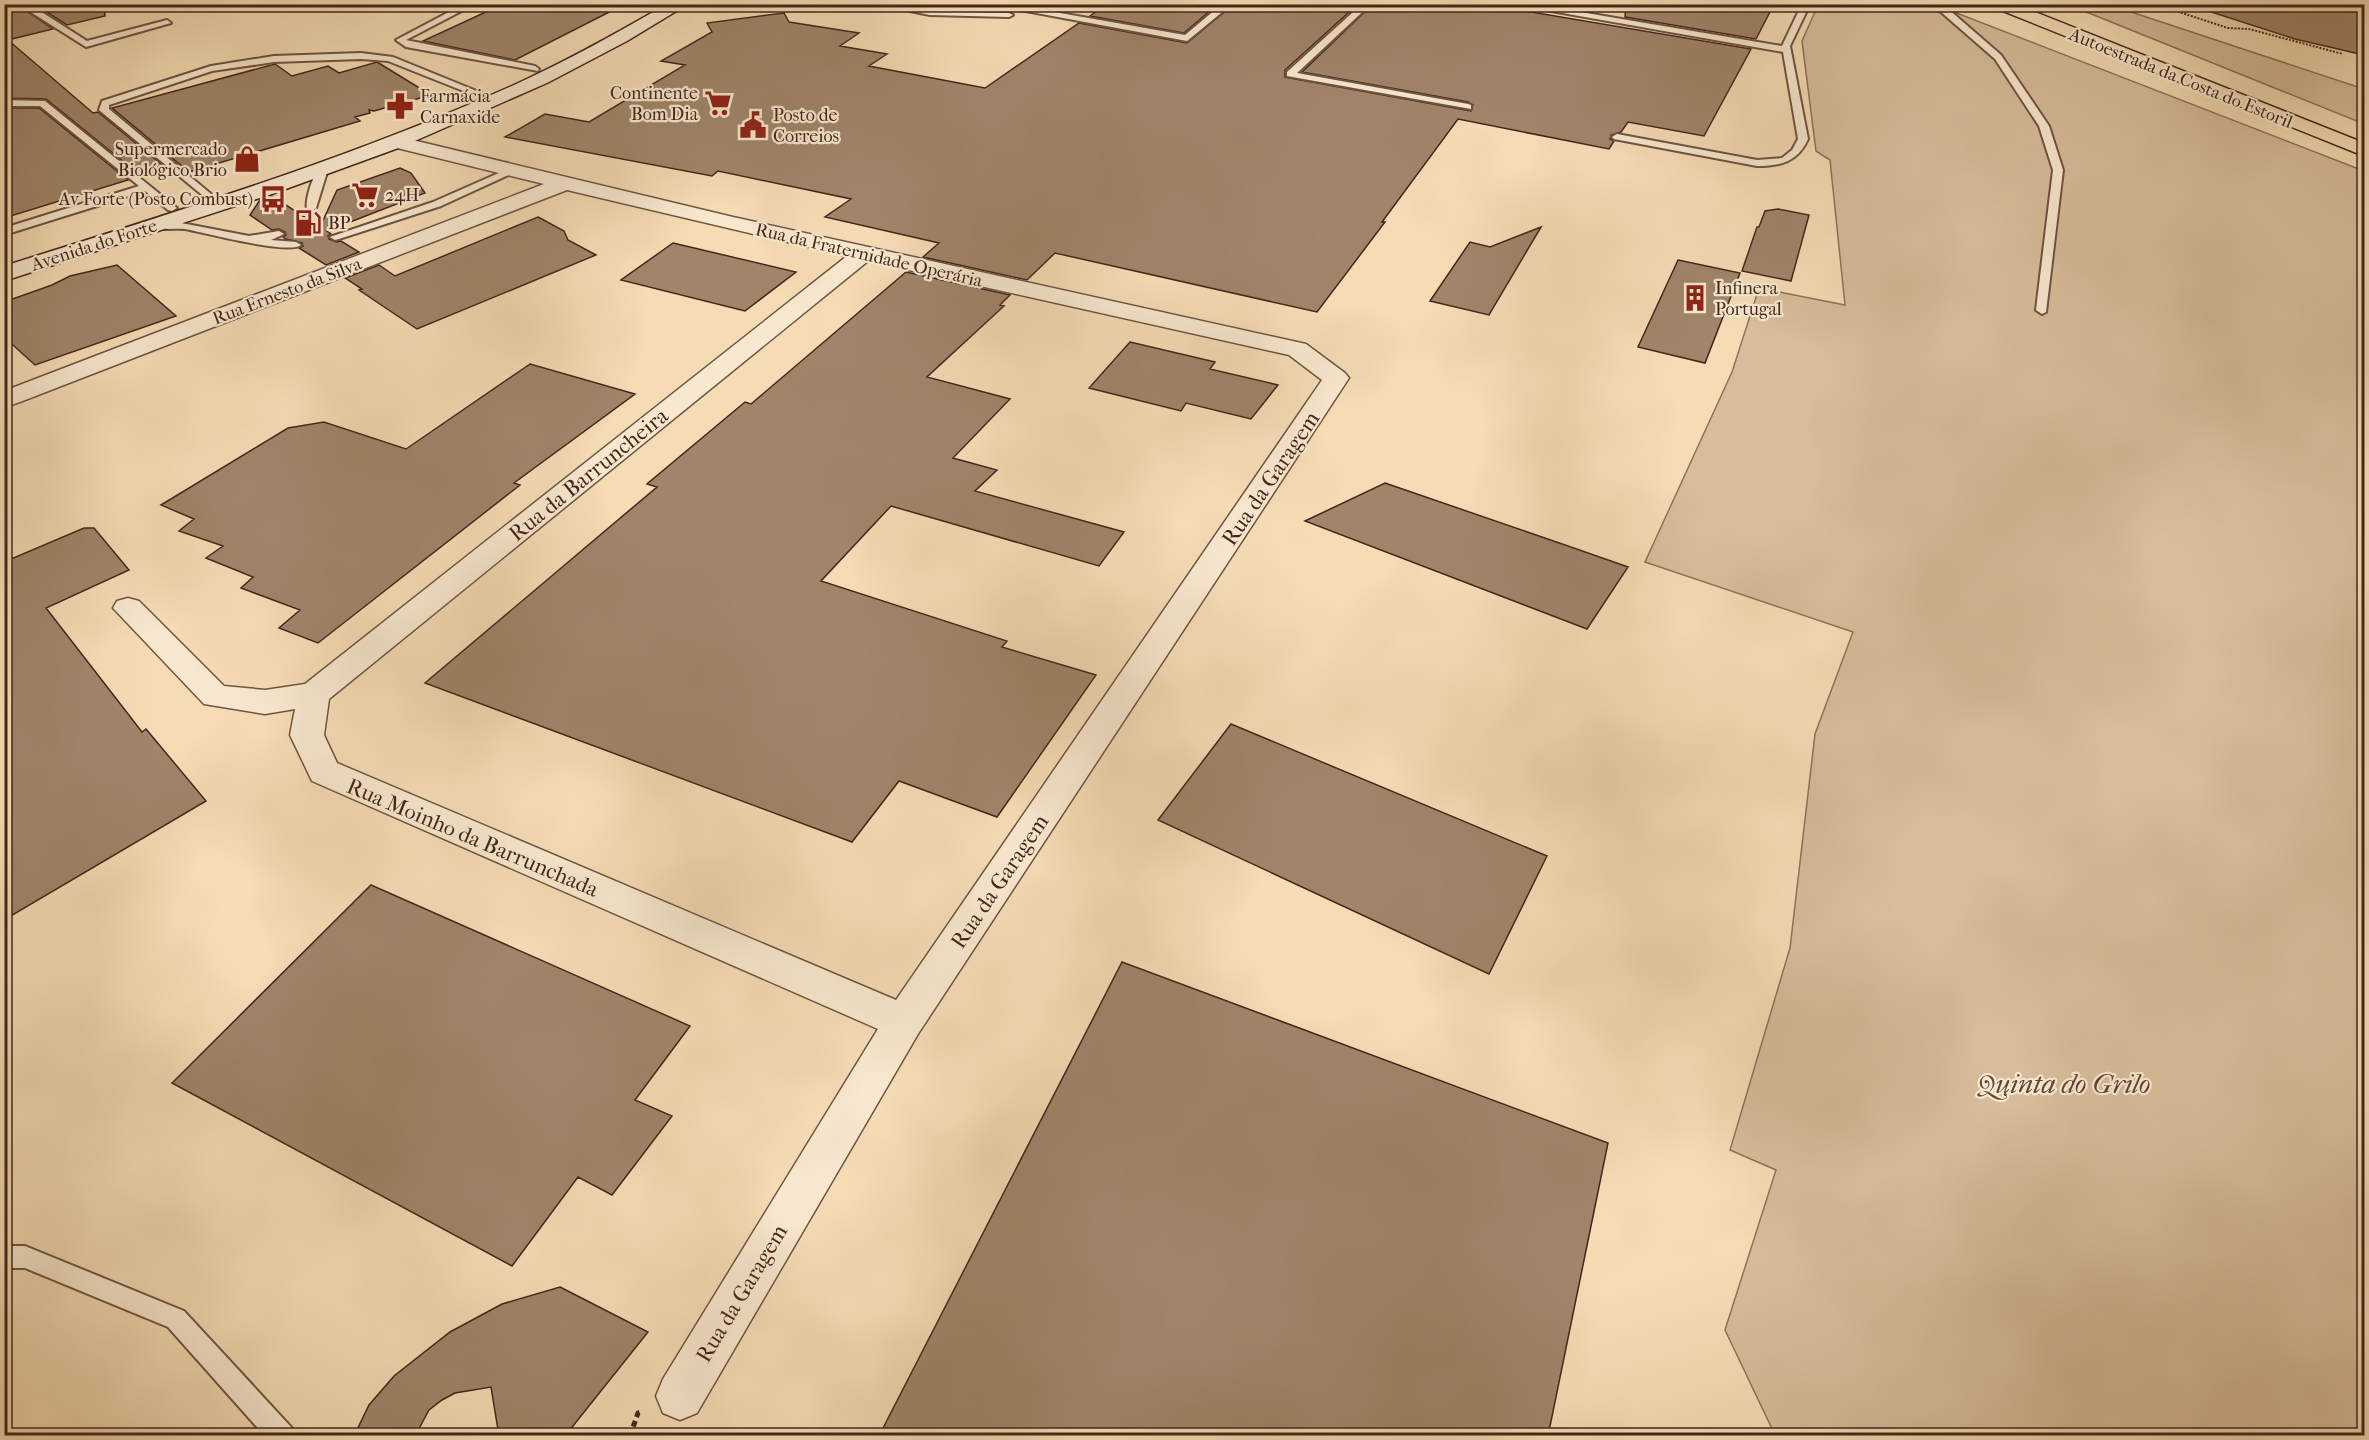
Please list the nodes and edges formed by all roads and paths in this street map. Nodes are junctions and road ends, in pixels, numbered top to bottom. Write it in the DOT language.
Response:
graph roads {
  1 [pos="22,4"];
  2 [pos="471,4"];
  3 [pos="657,4"];
  4 [pos="680,4"];
  5 [pos="879,4"];
  6 [pos="992,4"];
  7 [pos="1228,4"];
  8 [pos="1366,4"];
  9 [pos="1515,4"];
  10 [pos="1806,4"];
  11 [pos="1932,4"];
  12 [pos="1999,4"];
  13 [pos="2043,4"];
  14 [pos="2170,4"];
  15 [pos="2317,4"];
  16 [pos="2364,9"];
  17 [pos="1027,10"];
  18 [pos="167,23"];
  19 [pos="1787,50"];
  20 [pos="2343,54"];
  21 [pos="535,69"];
  22 [pos="480,94"];
  23 [pos="4,103"];
  24 [pos="1468,107"];
  25 [pos="2364,131"];
  26 [pos="1617,137"];
  27 [pos="396,142"];
  28 [pos="2364,150"];
  29 [pos="323,169"];
  30 [pos="512,171"];
  31 [pos="564,184"];
  32 [pos="147,188"];
  33 [pos="207,196"];
  34 [pos="172,208"];
  35 [pos="311,208"];
  36 [pos="154,225"];
  37 [pos="4,232"];
  38 [pos="279,234"];
  39 [pos="335,237"];
  40 [pos="255,240"];
  41 [pos="296,245"];
  42 [pos="862,254"];
  43 [pos="4,261"];
  44 [pos="4,274"];
  45 [pos="2042,310"];
  46 [pos="1336,378"];
  47 [pos="11,397"];
  48 [pos="128,608"];
  49 [pos="314,694"];
  50 [pos="904,1022"];
  51 [pos="4,1257"];
  52 [pos="680,1396"];
  53 [pos="638,1413"];
  54 [pos="282,1436"];
  55 [pos="630,1436"];
  1 -- 18 [label="lane"];
  2 -- 21 [label="lane"];
  3 -- 21 [label="street, Avenida do Forte"];
  4 -- 27 [label="street, Avenida do Forte"];
  5 -- 17 [label="lane"];
  6 -- 17 [label="lane"];
  7 -- 17 [label="lane"];
  8 -- 24 [label="lane"];
  9 -- 19 [label="lane"];
  10 -- 19 [label="lane"];
  11 -- 45 [label="lane"];
  12 -- 28 [label="highway, Autoestrada da Costa do Estoril"];
  13 -- 25 [label="highway, Autoestrada da Costa do Estoril"];
  14 -- 20 [label="path"];
  15 -- 16 [label="path"];
  19 -- 26 [label="lane"];
  21 -- 22 [label="street, Avenida do Forte"];
  22 -- 33 [label="street, Avenida do Forte"];
  22 -- 33 [label="lane"];
  23 -- 32 [label="lane"];
  27 -- 29 [label="street, Avenida do Forte"];
  27 -- 30 [label="street, Rua da Fraternidade Operária"];
  29 -- 35 [label="lane"];
  29 -- 36 [label="street, Avenida do Forte"];
  30 -- 31 [label="street, Rua da Fraternidade Operária"];
  30 -- 39 [label="lane"];
  31 -- 42 [label="street, Rua da Fraternidade Operária"];
  31 -- 47 [label="street, Rua Ernesto da Silva"];
  32 -- 34 [label="lane"];
  32 -- 37 [label="lane"];
  33 -- 34 [label="street, Avenida do Forte"];
  34 -- 43 [label="street, Avenida do Forte"];
  36 -- 40 [label="lane"];
  36 -- 44 [label="street, Avenida do Forte"];
  38 -- 40 [label="lane"];
  40 -- 41 [label="lane"];
  42 -- 46 [label="street, Rua da Fraternidade Operária"];
  42 -- 49 [label="street, Rua da Barruncheira"];
  46 -- 50 [label="street, Rua da Garagem"];
  48 -- 49 [label="street"];
  49 -- 50 [label="street, Rua Moinho da Barrunchada"];
  50 -- 52 [label="street, Rua da Garagem"];
  51 -- 54 [label="lane"];
  53 -- 55 [label="path"];
}
